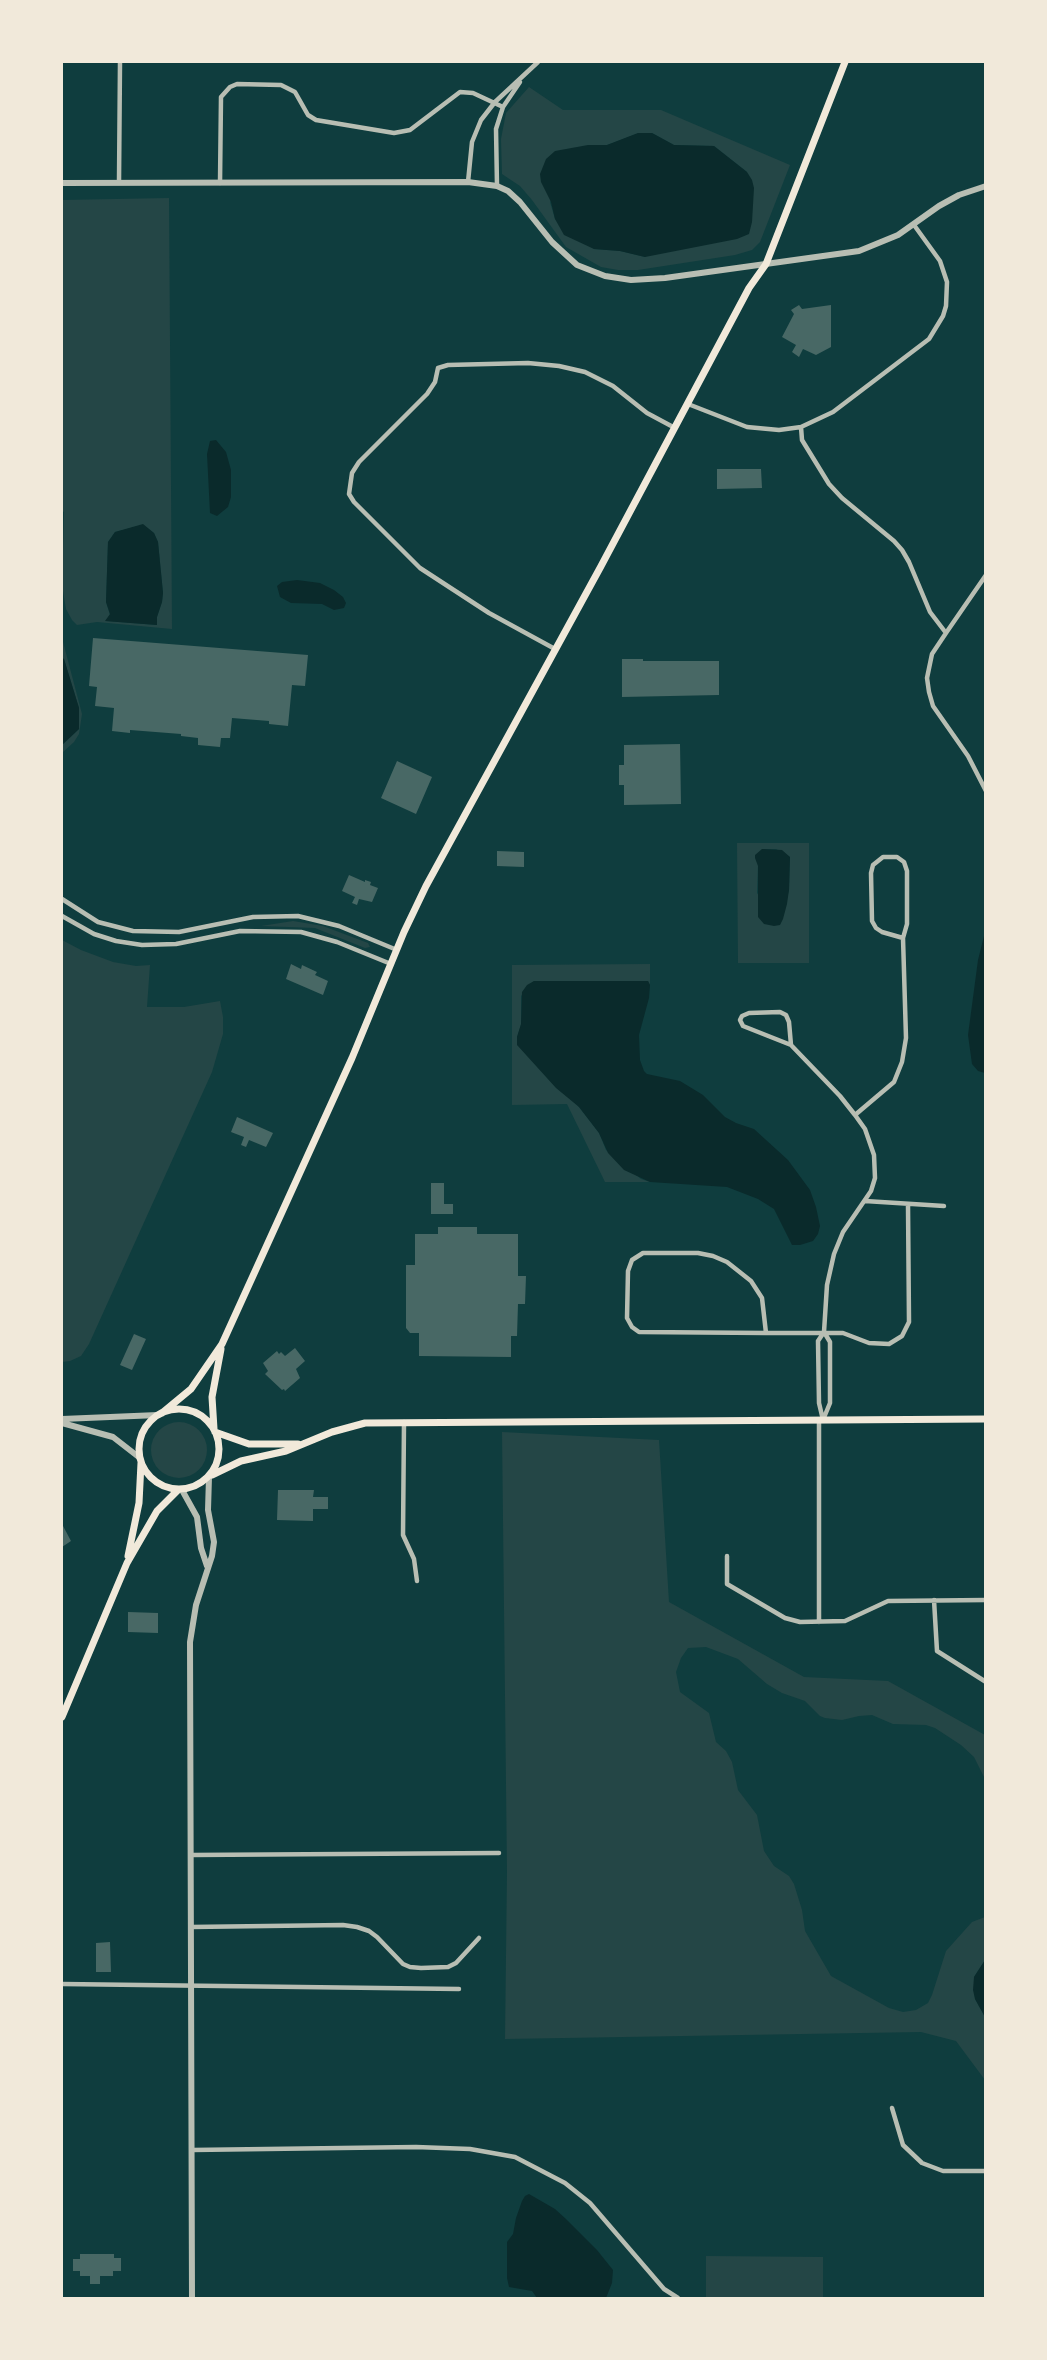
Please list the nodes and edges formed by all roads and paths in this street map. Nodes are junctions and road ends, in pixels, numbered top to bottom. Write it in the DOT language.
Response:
graph roads {
  1 [pos="120,62"];
  2 [pos="538,62"];
  3 [pos="845,62"];
  4 [pos="527,73"];
  5 [pos="495,102"];
  6 [pos="503,107"];
  7 [pos="119,182"];
  8 [pos="468,182"];
  9 [pos="62,183"];
  10 [pos="220,183"];
  11 [pos="497,186"];
  12 [pos="986,186"];
  13 [pos="914,225"];
  14 [pos="766,264"];
  15 [pos="688,404"];
  16 [pos="801,427"];
  17 [pos="675,428"];
  18 [pos="986,575"];
  19 [pos="946,633"];
  20 [pos="555,649"];
  21 [pos="986,791"];
  22 [pos="62,899"];
  23 [pos="62,916"];
  24 [pos="903,938"];
  25 [pos="397,950"];
  26 [pos="391,964"];
  27 [pos="791,1045"];
  28 [pos="855,1115"];
  29 [pos="865,1201"];
  30 [pos="908,1205"];
  31 [pos="944,1206"];
  32 [pos="824,1332"];
  33 [pos="766,1334"];
  34 [pos="222,1344"];
  35 [pos="160,1414"];
  36 [pos="62,1419"];
  37 [pos="986,1419"];
  38 [pos="821,1420"];
  39 [pos="404,1422"];
  40 [pos="62,1423"];
  41 [pos="215,1430"];
  42 [pos="301,1444"];
  43 [pos="141,1461"];
  44 [pos="210,1476"];
  45 [pos="180,1490"];
  46 [pos="727,1556"];
  47 [pos="126,1563"];
  48 [pos="207,1566"];
  49 [pos="417,1581"];
  50 [pos="934,1600"];
  51 [pos="986,1600"];
  52 [pos="819,1622"];
  53 [pos="986,1682"];
  54 [pos="62,1717"];
  55 [pos="499,1853"];
  56 [pos="190,1854"];
  57 [pos="191,1927"];
  58 [pos="479,1938"];
  59 [pos="62,1984"];
  60 [pos="191,1986"];
  61 [pos="459,1989"];
  62 [pos="892,2108"];
  63 [pos="192,2150"];
  64 [pos="986,2171"];
  65 [pos="192,2298"];
  66 [pos="678,2298"];
  1 -- 7 [label="street"];
  2 -- 4 [label="street"];
  3 -- 14 [label="main road"];
  4 -- 5 [label="street"];
  4 -- 6 [label="street"];
  5 -- 6 [label="street"];
  5 -- 8 [label="street"];
  5 -- 10 [label="street"];
  6 -- 11 [label="street"];
  7 -- 9 [label="street"];
  7 -- 10 [label="street"];
  8 -- 10 [label="street"];
  8 -- 11 [label="street"];
  11 -- 14 [label="street"];
  12 -- 13 [label="street"];
  13 -- 14 [label="street"];
  13 -- 16 [label="street"];
  14 -- 15 [label="main road"];
  15 -- 16 [label="street"];
  15 -- 17 [label="main road"];
  16 -- 19 [label="street"];
  17 -- 20 [label="main road"];
  17 -- 20 [label="street"];
  18 -- 19 [label="street"];
  19 -- 21 [label="street"];
  20 -- 25 [label="main road"];
  22 -- 25 [label="street"];
  23 -- 26 [label="street"];
  24 -- 24 [label="street"];
  24 -- 28 [label="street"];
  25 -- 26 [label="main road"];
  26 -- 34 [label="main road"];
  27 -- 27 [label="street"];
  27 -- 28 [label="street"];
  28 -- 29 [label="street"];
  29 -- 30 [label="street"];
  29 -- 32 [label="street"];
  30 -- 31 [label="street"];
  30 -- 32 [label="street"];
  32 -- 33 [label="street"];
  32 -- 38 [label="street"];
  32 -- 38 [label="street"];
  33 -- 33 [label="street"];
  34 -- 35 [label="main road"];
  34 -- 41 [label="main road"];
  35 -- 36 [label="street"];
  35 -- 41 [label="main road"];
  35 -- 43 [label="main road"];
  37 -- 38 [label="main road"];
  38 -- 39 [label="main road"];
  38 -- 52 [label="street"];
  39 -- 42 [label="main road"];
  39 -- 49 [label="street"];
  40 -- 43 [label="street"];
  41 -- 42 [label="main road"];
  41 -- 44 [label="main road"];
  42 -- 44 [label="main road"];
  43 -- 45 [label="main road"];
  43 -- 47 [label="main road"];
  44 -- 45 [label="main road"];
  44 -- 48 [label="street"];
  45 -- 47 [label="main road"];
  45 -- 48 [label="street"];
  46 -- 52 [label="street"];
  47 -- 54 [label="main road"];
  48 -- 56 [label="street"];
  50 -- 51 [label="street"];
  50 -- 52 [label="street"];
  50 -- 53 [label="street"];
  55 -- 56 [label="street"];
  56 -- 57 [label="street"];
  57 -- 58 [label="street"];
  57 -- 60 [label="street"];
  59 -- 60 [label="street"];
  60 -- 61 [label="street"];
  60 -- 63 [label="street"];
  62 -- 64 [label="street"];
  63 -- 65 [label="street"];
  63 -- 66 [label="street"];
}
